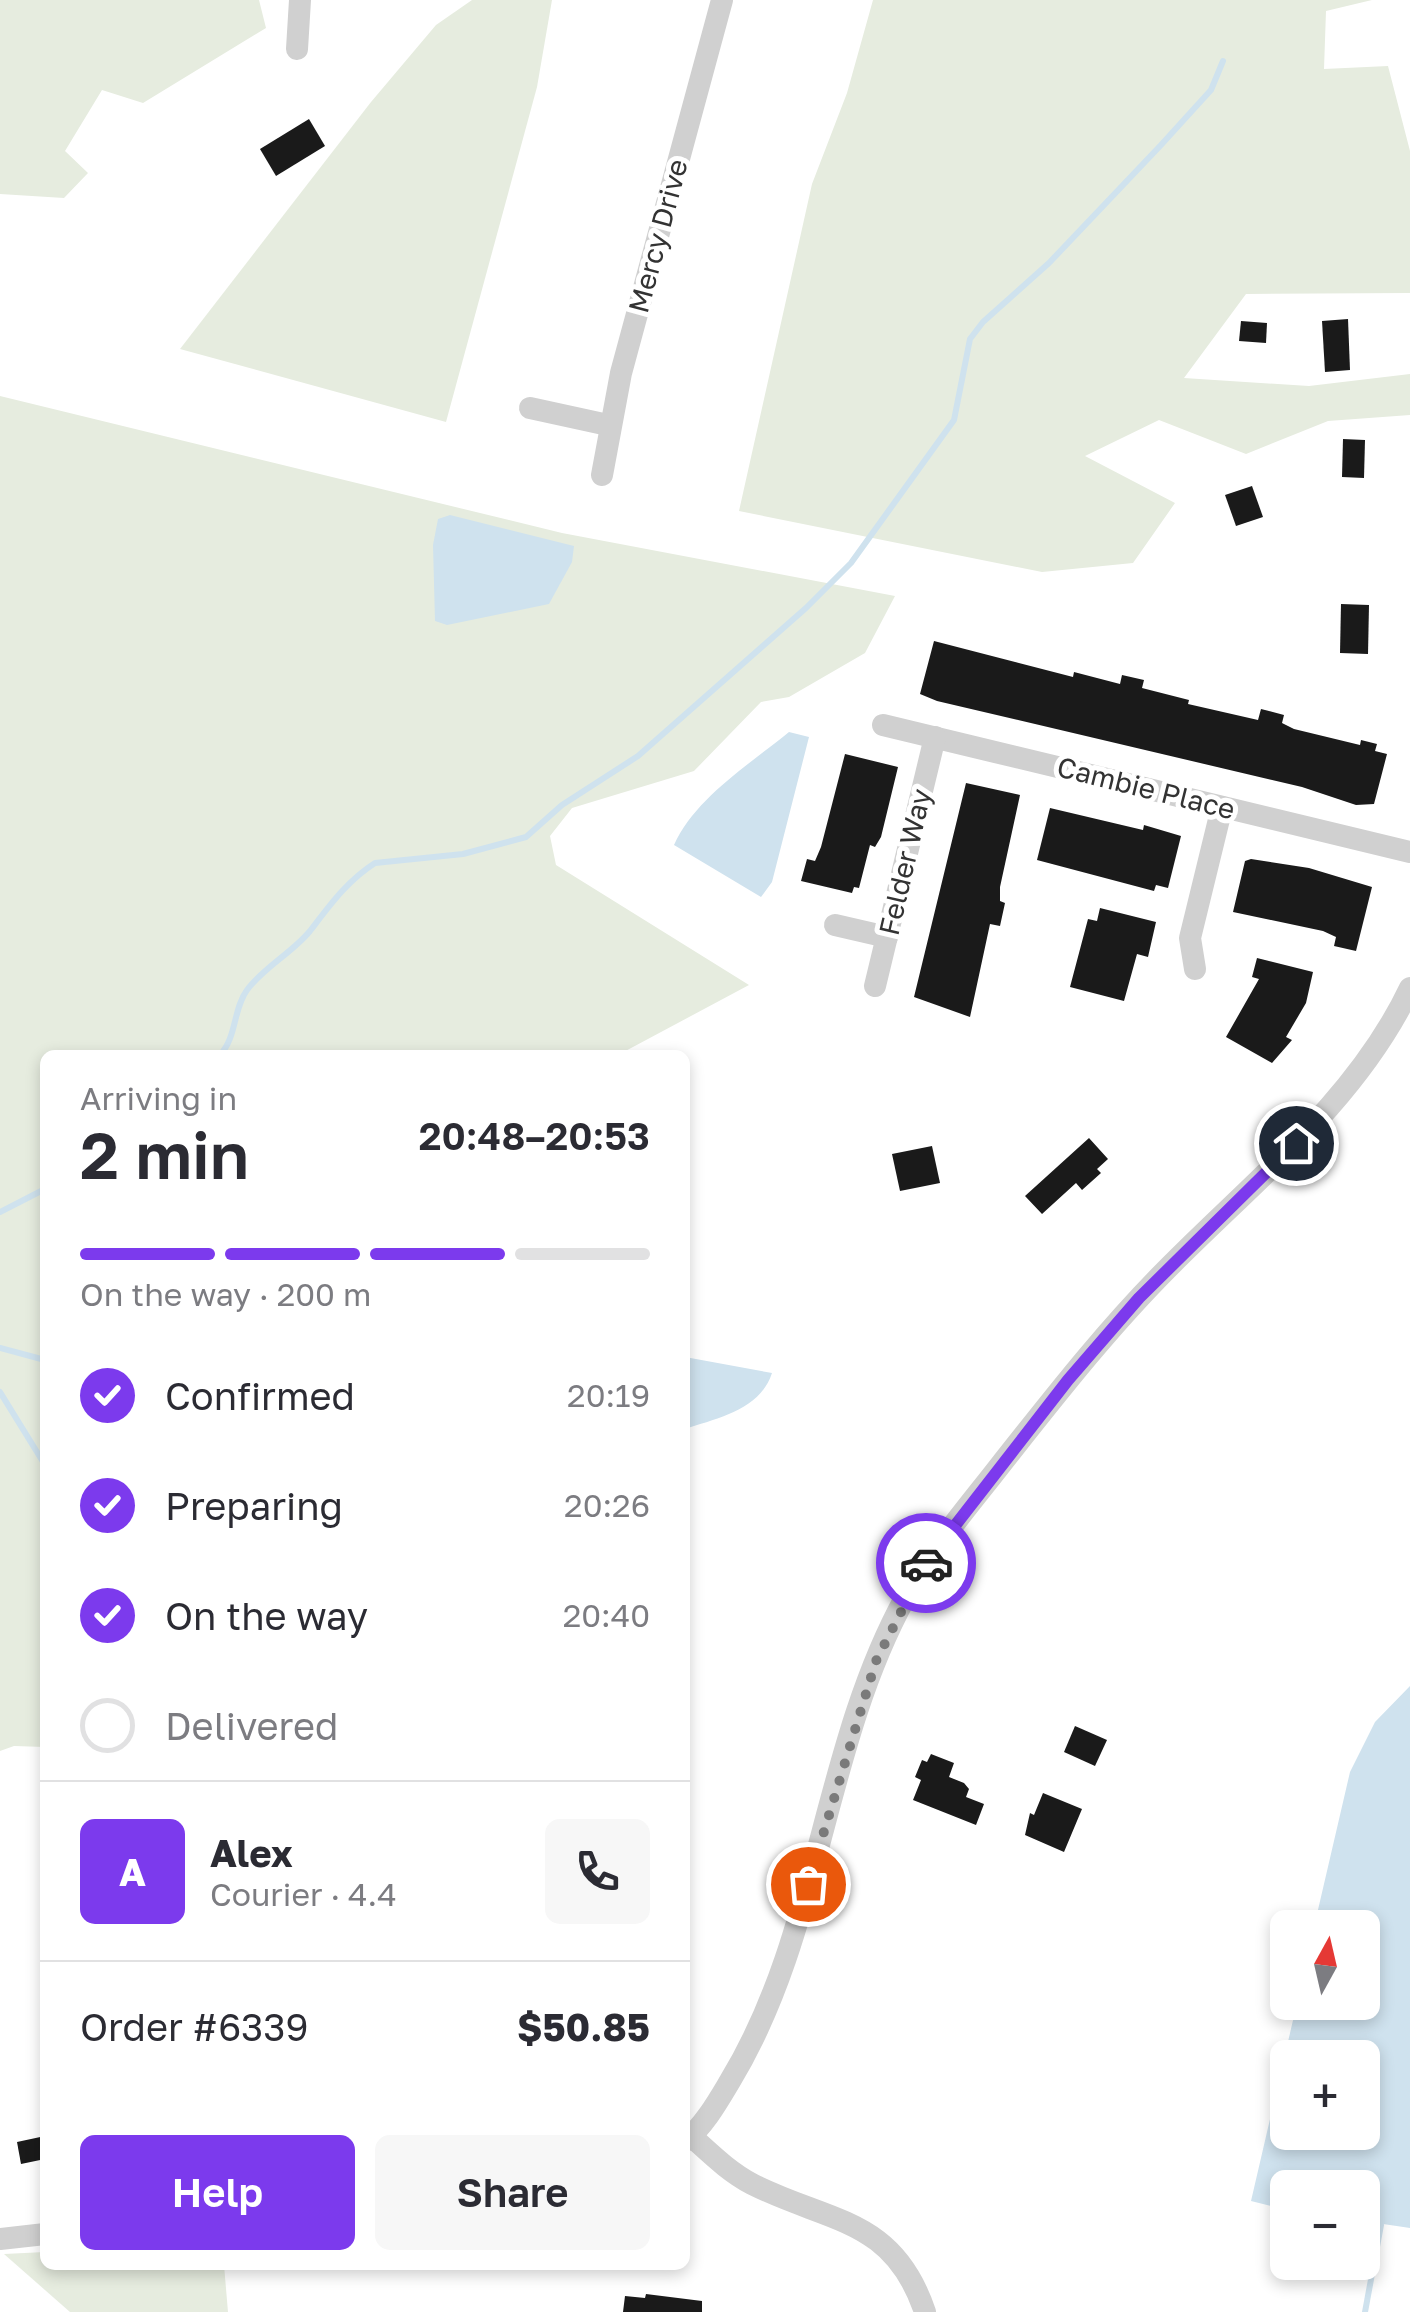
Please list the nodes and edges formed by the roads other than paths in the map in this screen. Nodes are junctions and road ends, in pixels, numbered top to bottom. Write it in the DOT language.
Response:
graph roads {
  1 [pos="300,0"];
  2 [pos="722,0"];
  3 [pos="297,49"];
  4 [pos="530,408"];
  5 [pos="608,424"];
  6 [pos="602,475"];
  7 [pos="883,725"];
  8 [pos="935,737"];
  9 [pos="1222,807"];
  10 [pos="1410,852"];
  11 [pos="835,924"];
  12 [pos="887,937"];
  13 [pos="1196,968"];
  14 [pos="876,986"];
  15 [pos="1410,988"];
  16 [pos="690,2136"];
  17 [pos="690,2140"];
  18 [pos="40,2235"];
  19 [pos="0,2239"];
  20 [pos="926,2312"];
  1 -- 3 [label="street"];
  2 -- 5 [label="street, Mercy Drive"];
  4 -- 5 [label="street"];
  5 -- 6 [label="street, Mercy Drive"];
  7 -- 8 [label="street, Cambie Place"];
  8 -- 9 [label="street, Cambie Place"];
  8 -- 12 [label="street, Felder Way"];
  9 -- 10 [label="street, Cambie Place"];
  9 -- 13 [label="street"];
  11 -- 12 [label="street"];
  12 -- 14 [label="street, Felder Way"];
  15 -- 16 [label="street"];
  17 -- 20 [label="street"];
  18 -- 19 [label="street"];
}
